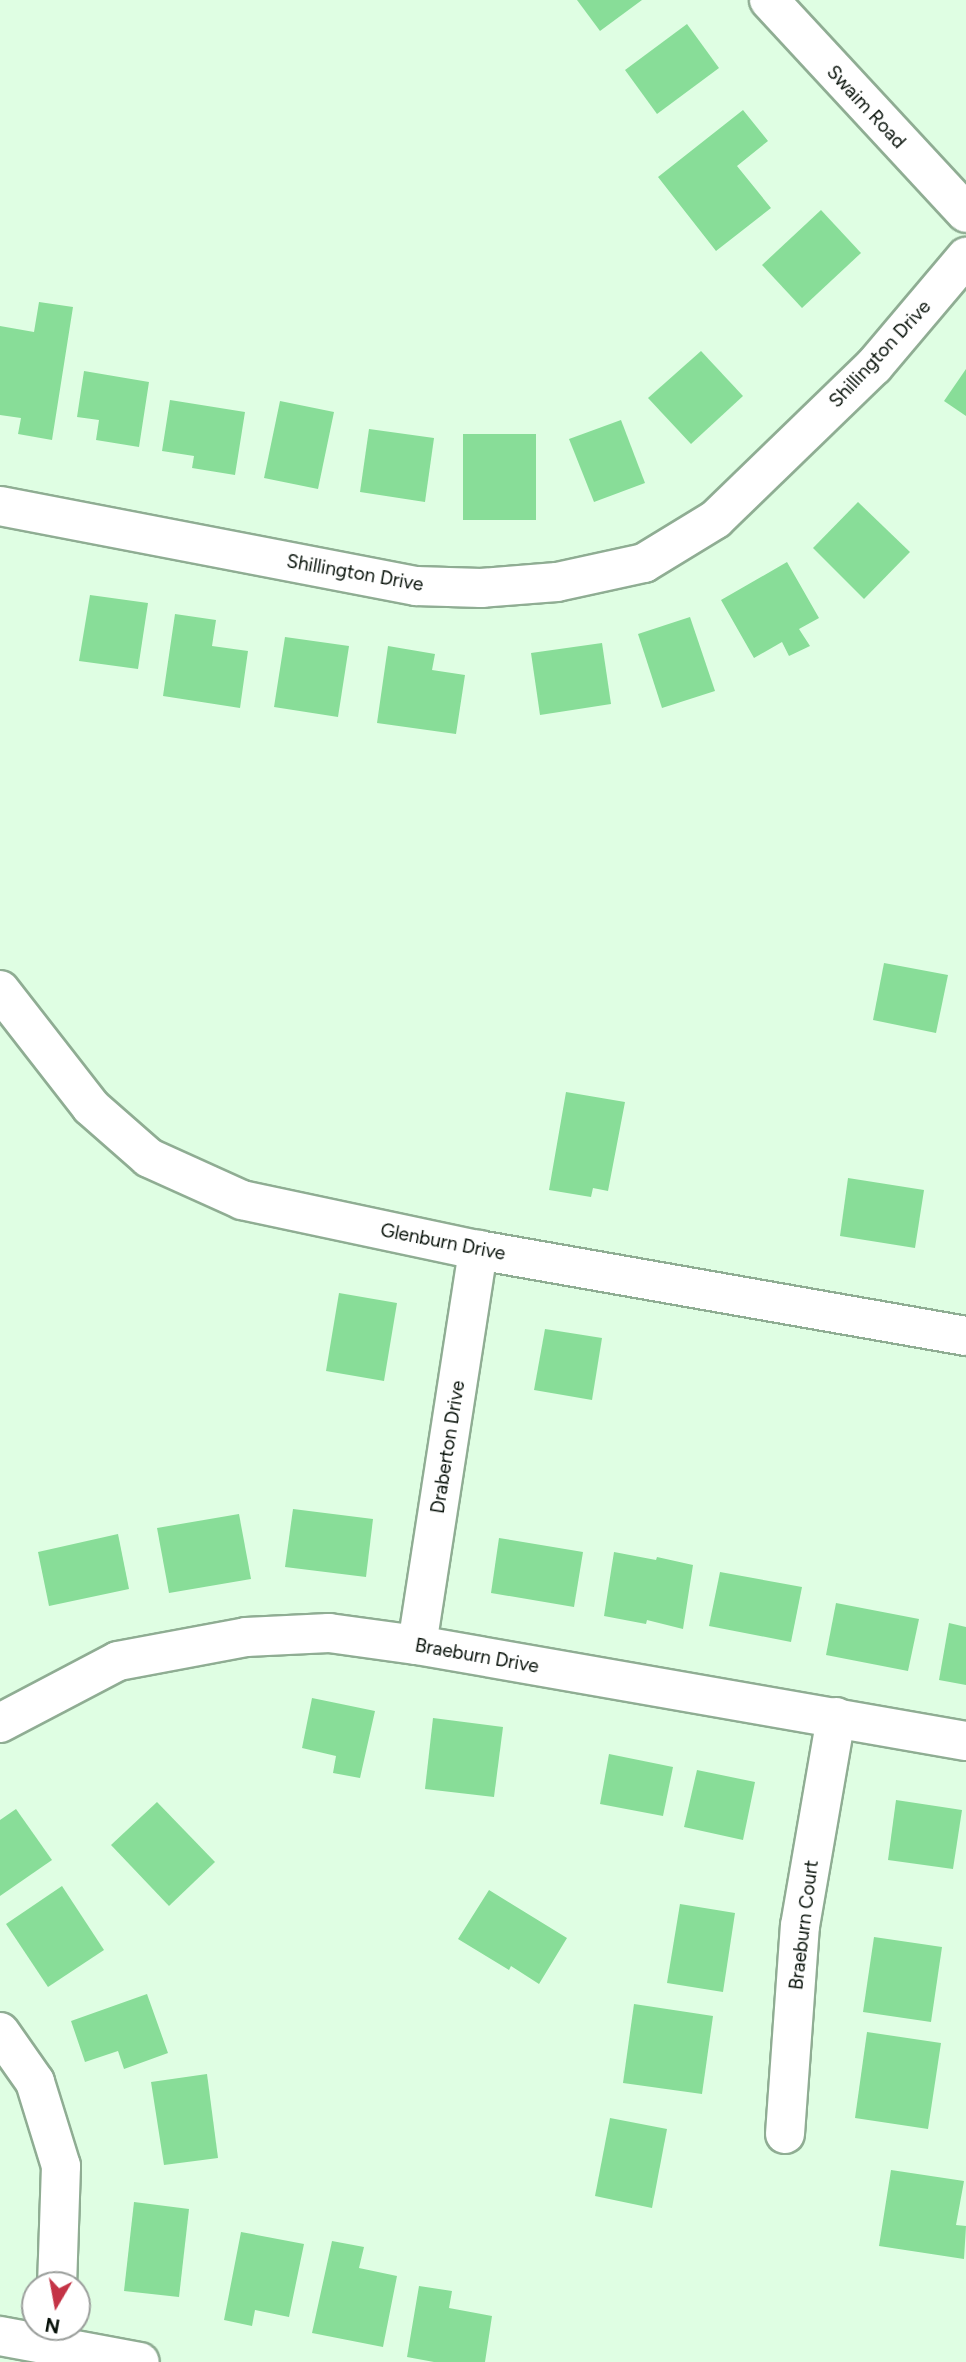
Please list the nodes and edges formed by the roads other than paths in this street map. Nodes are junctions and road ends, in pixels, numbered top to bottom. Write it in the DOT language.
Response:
graph roads {
  1 [pos="769,0"];
  2 [pos="966,212"];
  3 [pos="966,257"];
  4 [pos="0,506"];
  5 [pos="0,990"];
  6 [pos="478,1250"];
  7 [pos="966,1336"];
  8 [pos="417,1645"];
  9 [pos="836,1717"];
  10 [pos="0,1723"];
  11 [pos="966,1741"];
  12 [pos="0,2032"];
  13 [pos="785,2134"];
  14 [pos="57,2271"];
  15 [pos="0,2336"];
  16 [pos="21,2336"];
  17 [pos="66,2341"];
  18 [pos="140,2362"];
  1 -- 2 [label="street, Swaim Road"];
  3 -- 4 [label="street, Shillington Drive"];
  5 -- 6 [label="street, Glenburn Drive"];
  6 -- 7 [label="street, Glenburn Drive"];
  6 -- 8 [label="street, Draberton Drive"];
  8 -- 9 [label="street, Braeburn Drive"];
  8 -- 10 [label="street, Braeburn Drive"];
  9 -- 11 [label="street, Braeburn Drive"];
  9 -- 13 [label="street, Braeburn Court"];
  12 -- 14 [label="street"];
  15 -- 16 [label="street"];
  17 -- 18 [label="street"];
}
